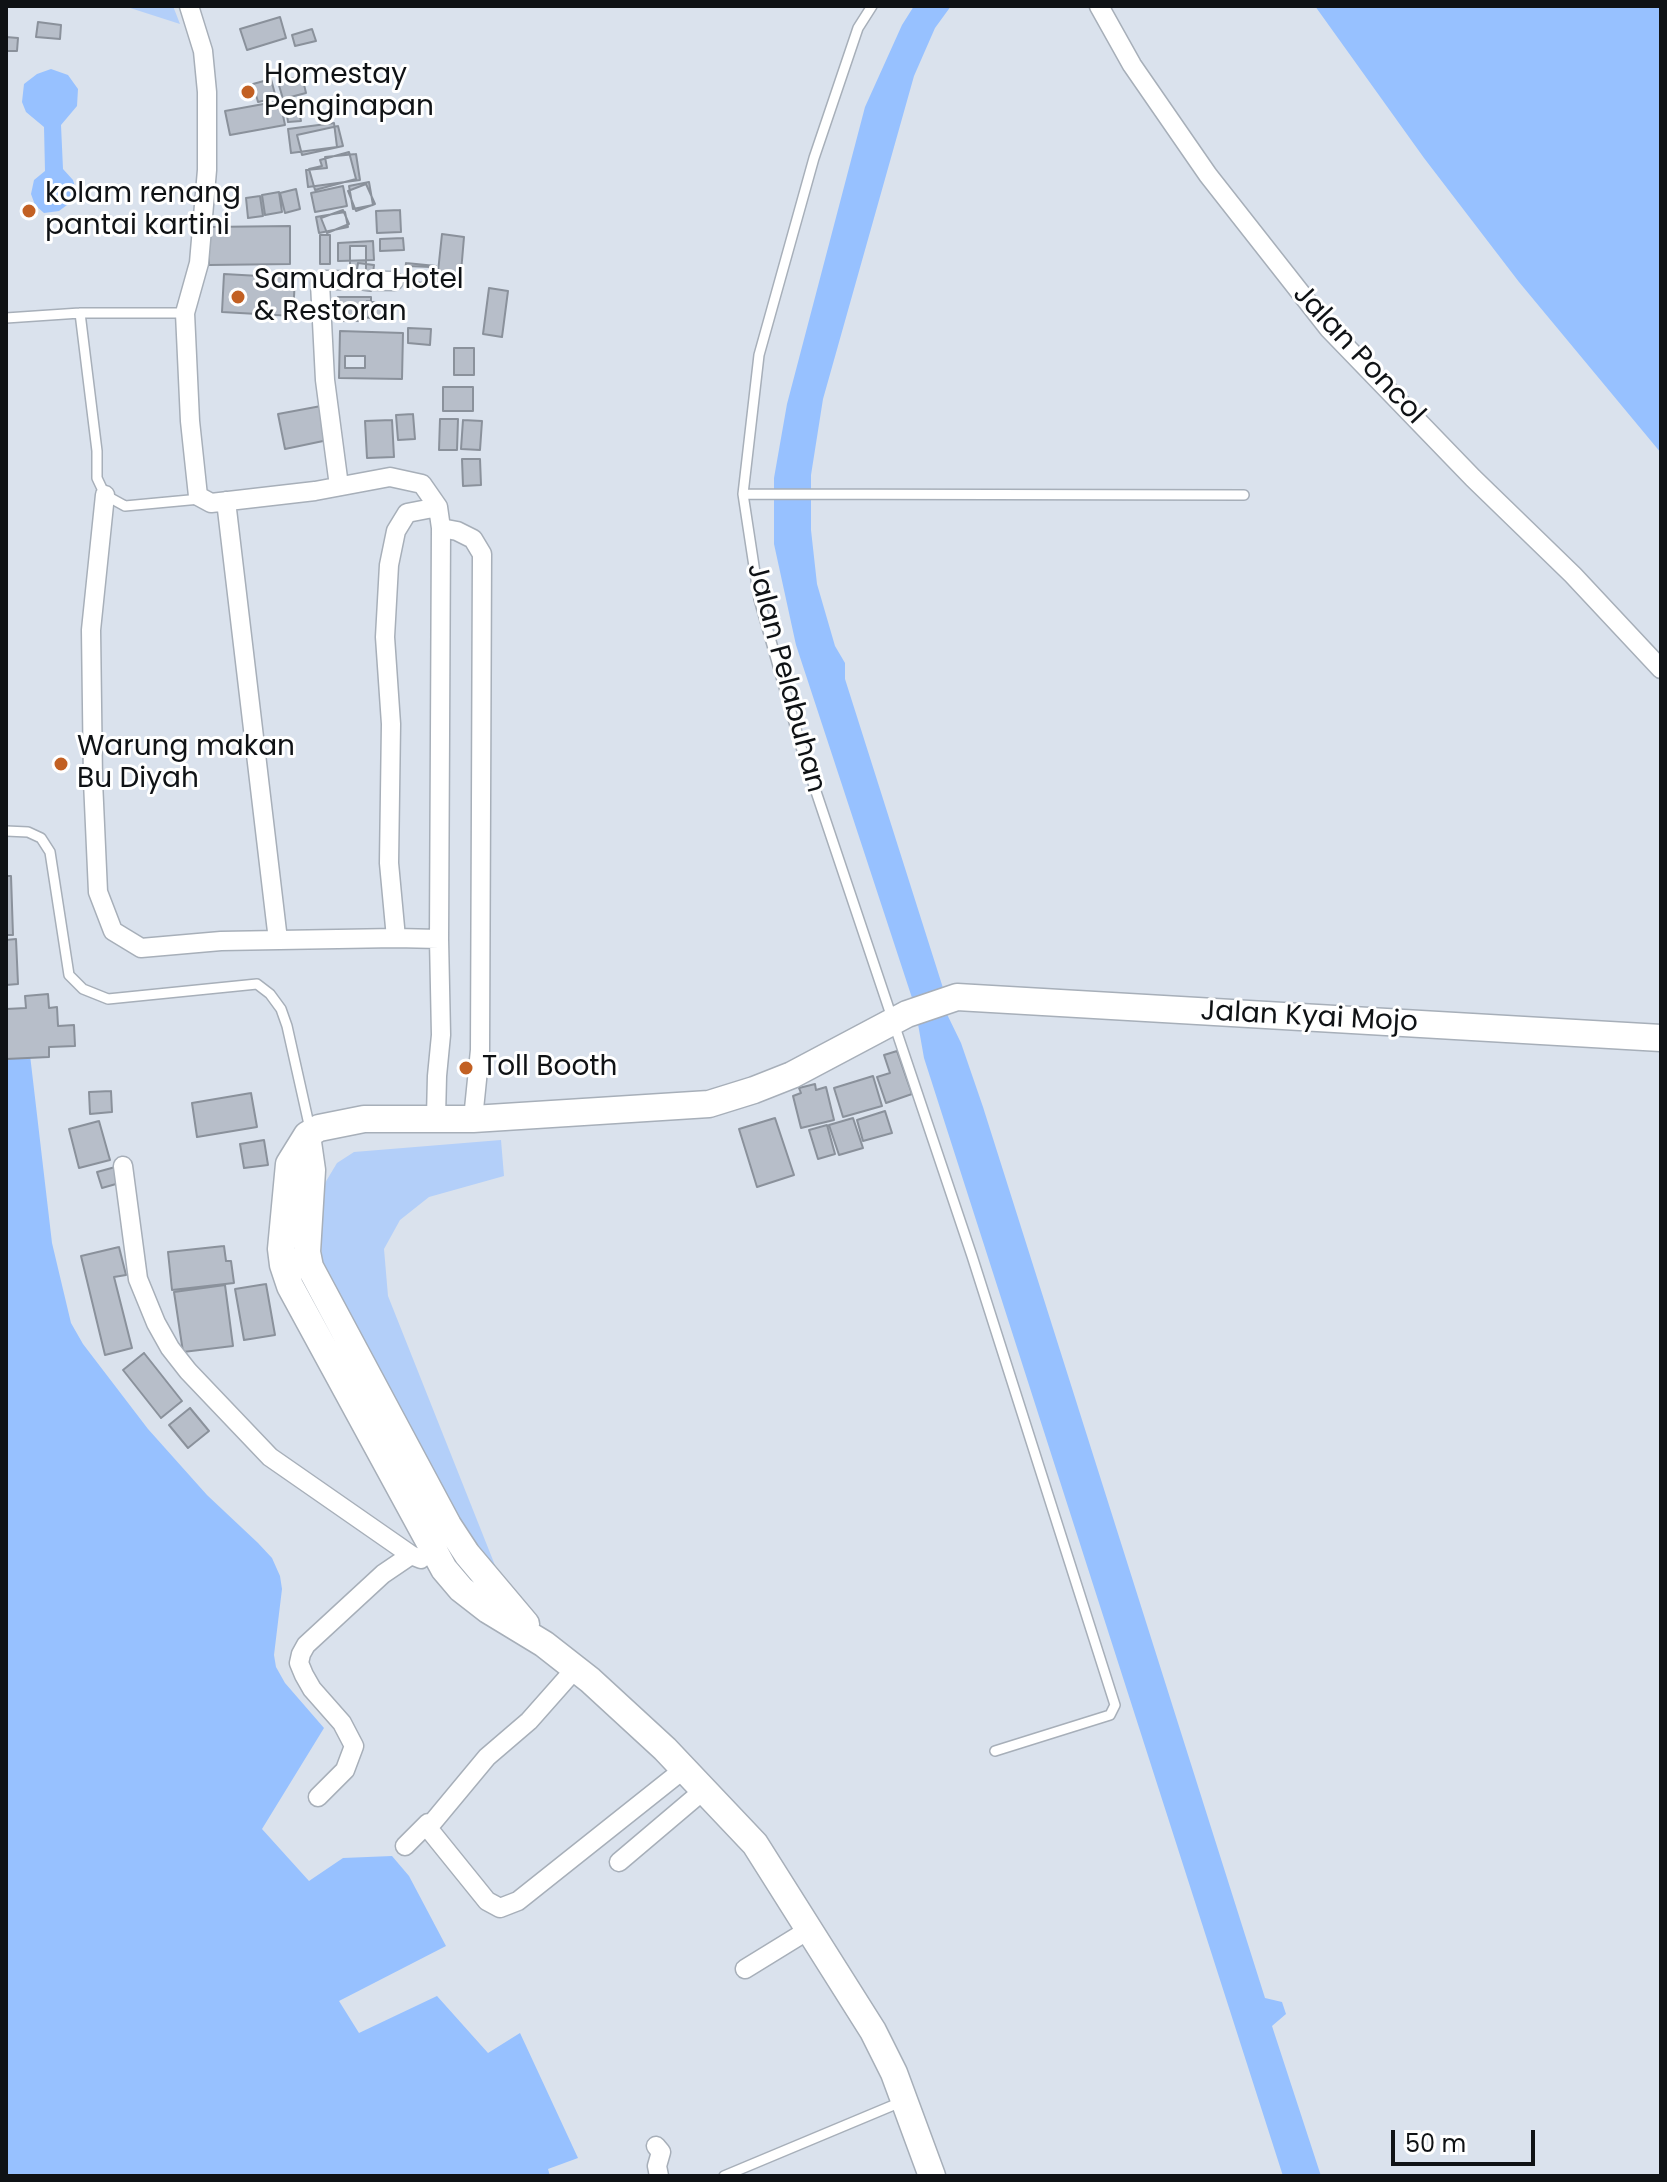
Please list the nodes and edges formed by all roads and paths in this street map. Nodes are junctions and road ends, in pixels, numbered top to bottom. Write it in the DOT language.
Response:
graph roads {
  1 [pos="189,6"];
  2 [pos="872,6"];
  3 [pos="1099,6"];
  4 [pos="394,281"];
  5 [pos="80,313"];
  6 [pos="185,313"];
  7 [pos="6,318"];
  8 [pos="339,486"];
  9 [pos="743,494"];
  10 [pos="105,495"];
  11 [pos="1244,495"];
  12 [pos="200,499"];
  13 [pos="226,501"];
  14 [pos="438,507"];
  15 [pos="441,528"];
  16 [pos="1661,669"];
  17 [pos="6,831"];
  18 [pos="396,938"];
  19 [pos="439,939"];
  20 [pos="278,940"];
  21 [pos="900,1018"];
  22 [pos="1661,1038"];
  23 [pos="436,1117"];
  24 [pos="473,1119"];
  25 [pos="309,1133"];
  26 [pos="123,1166"];
  27 [pos="283,1265"];
  28 [pos="310,1267"];
  29 [pos="450,1552"];
  30 [pos="411,1555"];
  31 [pos="575,1669"];
  32 [pos="995,1751"];
  33 [pos="684,1769"];
  34 [pos="704,1790"];
  35 [pos="318,1797"];
  36 [pos="430,1825"];
  37 [pos="405,1846"];
  38 [pos="619,1862"];
  39 [pos="810,1929"];
  40 [pos="745,1969"];
  41 [pos="905,2101"];
  42 [pos="656,2146"];
  43 [pos="928,2175"];
  44 [pos="659,2176"];
  45 [pos="724,2176"];
  1 -- 6 [label="street"];
  2 -- 9 [label="lane, Jalan Pelabuhan"];
  3 -- 16 [label="street, Jalan Poncol"];
  4 -- 8 [label="street"];
  5 -- 6 [label="lane"];
  5 -- 7 [label="lane"];
  5 -- 10 [label="lane"];
  6 -- 12 [label="street"];
  8 -- 13 [label="street"];
  8 -- 14 [label="street"];
  9 -- 11 [label="lane"];
  9 -- 21 [label="lane, Jalan Pelabuhan"];
  10 -- 12 [label="lane"];
  10 -- 20 [label="street"];
  12 -- 13 [label="street"];
  13 -- 20 [label="street"];
  14 -- 15 [label="street"];
  14 -- 18 [label="street"];
  15 -- 19 [label="street"];
  15 -- 24 [label="street"];
  17 -- 25 [label="lane"];
  18 -- 19 [label="street"];
  18 -- 20 [label="street"];
  19 -- 23 [label="street"];
  21 -- 22 [label="main road, Jalan Kyai Mojo"];
  21 -- 24 [label="main road"];
  21 -- 32 [label="lane, Jalan Pelabuhan"];
  23 -- 24 [label="main road"];
  23 -- 25 [label="main road"];
  25 -- 27 [label="main road"];
  25 -- 28 [label="main road"];
  26 -- 30 [label="street"];
  27 -- 28 [label="main road"];
  27 -- 29 [label="main road"];
  28 -- 29 [label="main road"];
  29 -- 30 [label="street"];
  29 -- 31 [label="main road"];
  30 -- 35 [label="street"];
  31 -- 33 [label="main road"];
  31 -- 36 [label="street"];
  33 -- 34 [label="main road"];
  33 -- 36 [label="street"];
  34 -- 38 [label="street"];
  34 -- 39 [label="main road"];
  36 -- 37 [label="street"];
  39 -- 40 [label="street"];
  39 -- 41 [label="main road"];
  41 -- 43 [label="main road"];
  41 -- 45 [label="lane"];
  42 -- 44 [label="street"];
}
